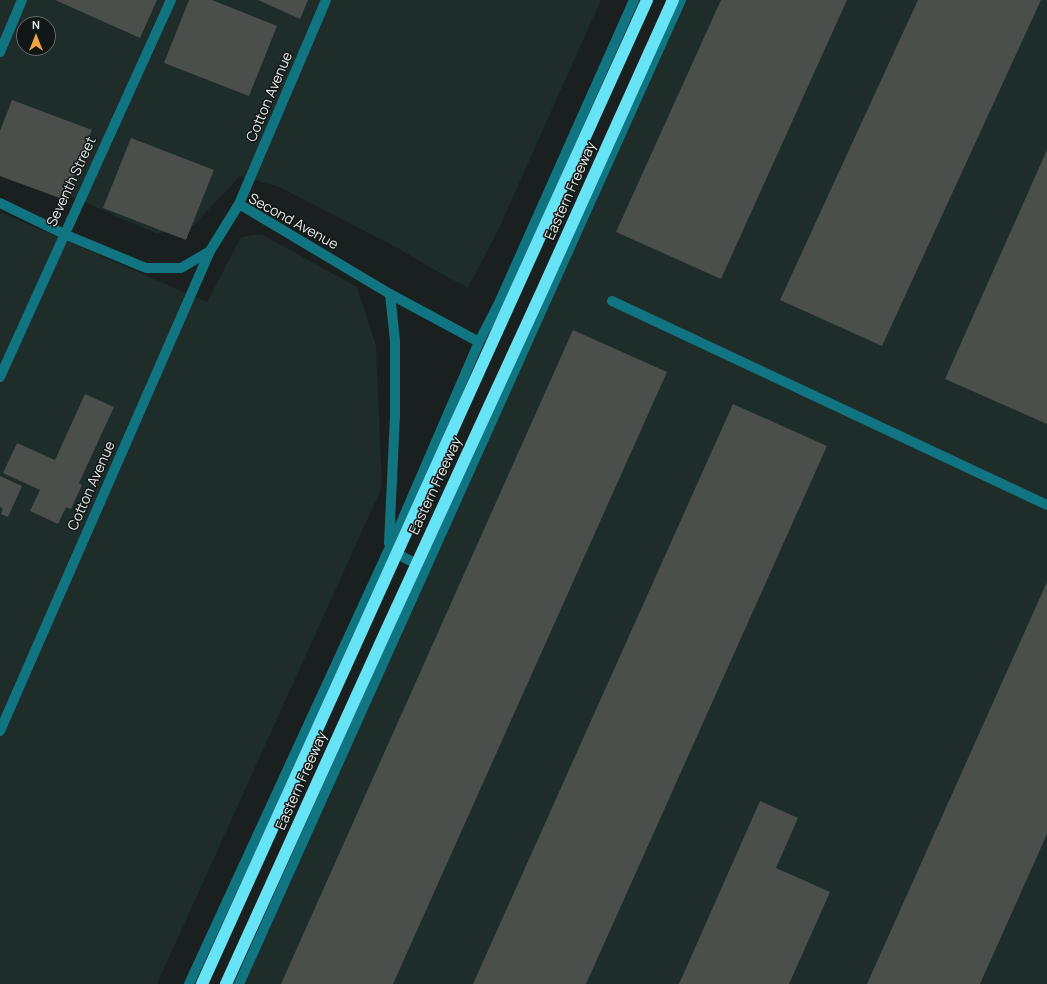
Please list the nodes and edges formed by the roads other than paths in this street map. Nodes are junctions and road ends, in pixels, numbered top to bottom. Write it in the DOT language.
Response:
graph roads {
  1 [pos="22,0"];
  2 [pos="171,0"];
  3 [pos="326,0"];
  4 [pos="634,0"];
  5 [pos="647,0"];
  6 [pos="673,0"];
  7 [pos="681,0"];
  8 [pos="0,52"];
  9 [pos="0,203"];
  10 [pos="239,204"];
  11 [pos="64,234"];
  12 [pos="210,251"];
  13 [pos="390,294"];
  14 [pos="612,301"];
  15 [pos="479,342"];
  16 [pos="0,377"];
  17 [pos="1047,505"];
  18 [pos="389,549"];
  19 [pos="426,570"];
  20 [pos="0,731"];
  21 [pos="189,984"];
  22 [pos="202,984"];
  23 [pos="226,984"];
  24 [pos="239,984"];
  1 -- 8 [label="street"];
  2 -- 11 [label="street, Seventh Street"];
  3 -- 10 [label="street, Cotton Avenue"];
  4 -- 15 [label="street"];
  5 -- 22 [label="highway, Eastern Freeway, bridge"];
  6 -- 23 [label="highway, Eastern Freeway, bridge"];
  7 -- 19 [label="street"];
  9 -- 11 [label="street, Second Avenue"];
  10 -- 12 [label="street, Second Avenue"];
  10 -- 13 [label="street, Second Avenue"];
  11 -- 12 [label="street, Second Avenue"];
  11 -- 16 [label="street, Seventh Street"];
  12 -- 20 [label="street, Cotton Avenue"];
  13 -- 15 [label="street, Second Avenue"];
  13 -- 18 [label="street"];
  14 -- 17 [label="street"];
  15 -- 18 [label="street"];
  18 -- 19 [label="street"];
  18 -- 21 [label="street"];
  19 -- 24 [label="street"];
}
